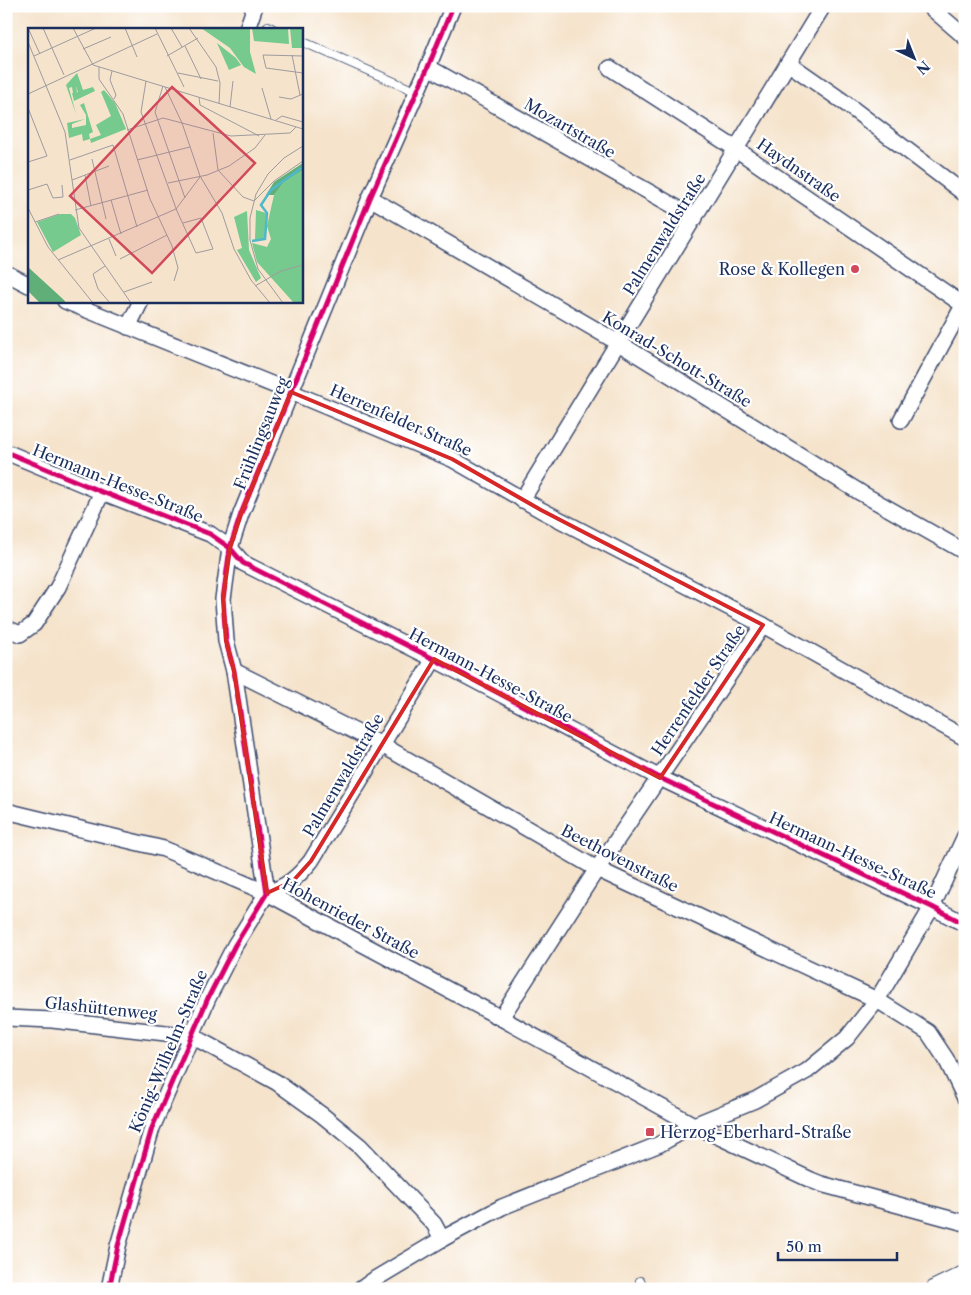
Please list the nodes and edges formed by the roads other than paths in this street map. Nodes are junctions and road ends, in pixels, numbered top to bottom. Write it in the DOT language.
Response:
graph roads {
  1 [pos="255,6"];
  2 [pos="453,6"];
  3 [pos="823,6"];
  4 [pos="929,6"];
  5 [pos="248,28"];
  6 [pos="965,37"];
  7 [pos="302,41"];
  8 [pos="788,63"];
  9 [pos="428,67"];
  10 [pos="610,68"];
  11 [pos="417,92"];
  12 [pos="736,149"];
  13 [pos="965,194"];
  14 [pos="370,198"];
  15 [pos="695,218"];
  16 [pos="6,273"];
  17 [pos="28,284"];
  18 [pos="67,302"];
  19 [pos="140,302"];
  20 [pos="964,304"];
  21 [pos="128,327"];
  22 [pos="617,342"];
  23 [pos="291,392"];
  24 [pos="900,420"];
  25 [pos="6,452"];
  26 [pos="102,492"];
  27 [pos="522,500"];
  28 [pos="230,548"];
  29 [pos="965,552"];
  30 [pos="763,625"];
  31 [pos="6,628"];
  32 [pos="434,659"];
  33 [pos="234,671"];
  34 [pos="965,738"];
  35 [pos="382,745"];
  36 [pos="660,778"];
  37 [pos="6,811"];
  38 [pos="965,836"];
  39 [pos="597,869"];
  40 [pos="267,894"];
  41 [pos="932,906"];
  42 [pos="965,924"];
  43 [pos="877,1000"];
  44 [pos="6,1018"];
  45 [pos="501,1018"];
  46 [pos="192,1036"];
  47 [pos="965,1098"];
  48 [pos="694,1125"];
  49 [pos="965,1223"];
  50 [pos="442,1239"];
  51 [pos="965,1275"];
  52 [pos="109,1289"];
  53 [pos="361,1289"];
  54 [pos="936,1289"];
  1 -- 5 [label="street"];
  2 -- 9 [label="street, Frühlingsauweg"];
  3 -- 8 [label="street, Palmenwaldstraße"];
  4 -- 6 [label="street"];
  7 -- 11 [label="lane"];
  8 -- 12 [label="street, Palmenwaldstraße"];
  8 -- 13 [label="street"];
  9 -- 11 [label="street, Frühlingsauweg"];
  9 -- 15 [label="street, Mozartstraße"];
  10 -- 12 [label="street, Haydnstraße"];
  11 -- 14 [label="street, Frühlingsauweg"];
  12 -- 15 [label="street, Palmenwaldstraße"];
  12 -- 20 [label="street, Haydnstraße"];
  14 -- 22 [label="street, Konrad-Schott-Straße"];
  14 -- 23 [label="street, Frühlingsauweg"];
  15 -- 22 [label="street, Palmenwaldstraße"];
  16 -- 17 [label="street"];
  18 -- 21 [label="street, Herrenfelder Straße"];
  19 -- 21 [label="street"];
  20 -- 24 [label="street"];
  21 -- 23 [label="street, Herrenfelder Straße"];
  22 -- 27 [label="street, Palmenwaldstraße"];
  22 -- 29 [label="street, Konrad-Schott-Straße"];
  23 -- 27 [label="street, Herrenfelder Straße"];
  23 -- 28 [label="street, Frühlingsauweg"];
  25 -- 26 [label="street, Hermann-Hesse-Straße"];
  26 -- 28 [label="street, Hermann-Hesse-Straße"];
  26 -- 31 [label="street, Hermann-Hesse-Straße"];
  27 -- 30 [label="street, Herrenfelder Straße"];
  28 -- 32 [label="street, Hermann-Hesse-Straße"];
  28 -- 33 [label="street, Frühlingsauweg"];
  30 -- 34 [label="street, Herrenfelder Straße"];
  30 -- 36 [label="street, Herrenfelder Straße"];
  32 -- 35 [label="street, Palmenwaldstraße"];
  32 -- 36 [label="street, Hermann-Hesse-Straße"];
  33 -- 35 [label="street, Beethovenstraße"];
  33 -- 40 [label="street, Frühlingsauweg"];
  35 -- 39 [label="street, Beethovenstraße"];
  35 -- 40 [label="street, Palmenwaldstraße"];
  36 -- 39 [label="street, Herrenfelder Straße"];
  36 -- 41 [label="street, Hermann-Hesse-Straße"];
  37 -- 40 [label="street, Hohenrieder Straße"];
  38 -- 41 [label="street"];
  39 -- 43 [label="street, Beethovenstraße"];
  39 -- 45 [label="street"];
  40 -- 45 [label="street, Hohenrieder Straße"];
  40 -- 46 [label="street, König-Wilhelm-Straße"];
  41 -- 42 [label="street, Hermann-Hesse-Straße"];
  41 -- 43 [label="street"];
  43 -- 47 [label="street, Beethovenstraße"];
  43 -- 48 [label="street"];
  44 -- 46 [label="street, Glashüttenweg"];
  45 -- 48 [label="street, Hohenrieder Straße"];
  46 -- 50 [label="street"];
  46 -- 52 [label="street, König-Wilhelm-Straße"];
  48 -- 49 [label="street, Hohenrieder Straße"];
  48 -- 50 [label="street"];
  50 -- 53 [label="street"];
  51 -- 54 [label="street"];
}
